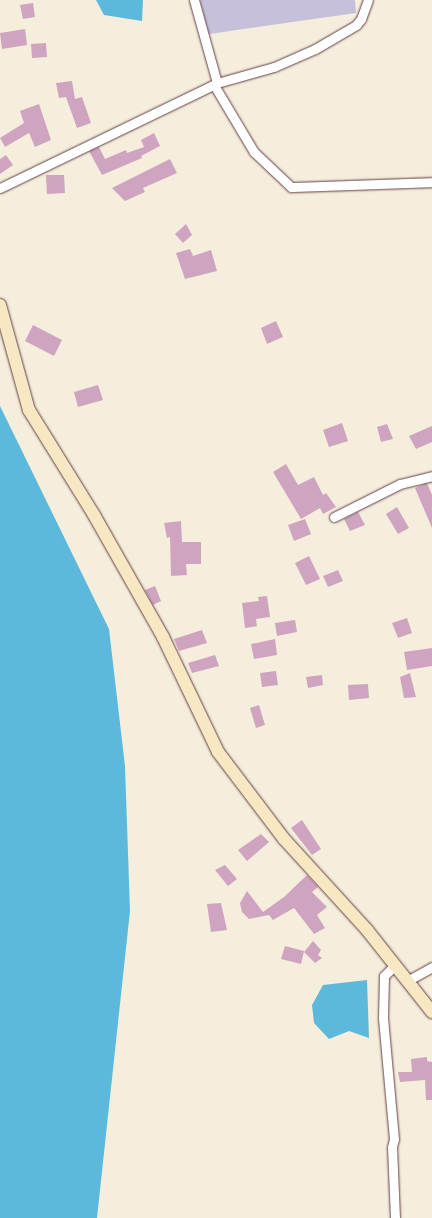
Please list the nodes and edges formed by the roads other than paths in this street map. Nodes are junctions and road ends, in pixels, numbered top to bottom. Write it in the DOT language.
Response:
graph roads {
  1 [pos="194,0"];
  2 [pos="368,0"];
  3 [pos="215,84"];
  4 [pos="432,182"];
  5 [pos="0,188"];
  6 [pos="0,305"];
  7 [pos="432,476"];
  8 [pos="334,517"];
  9 [pos="395,965"];
  10 [pos="432,967"];
  11 [pos="407,981"];
  12 [pos="432,1012"];
  13 [pos="395,1218"];
  1 -- 3 [label="street"];
  2 -- 3 [label="street"];
  3 -- 4 [label="street"];
  3 -- 5 [label="street"];
  6 -- 9 [label="main road"];
  7 -- 8 [label="street"];
  9 -- 11 [label="main road"];
  9 -- 13 [label="street"];
  10 -- 11 [label="street"];
  11 -- 12 [label="main road"];
}
